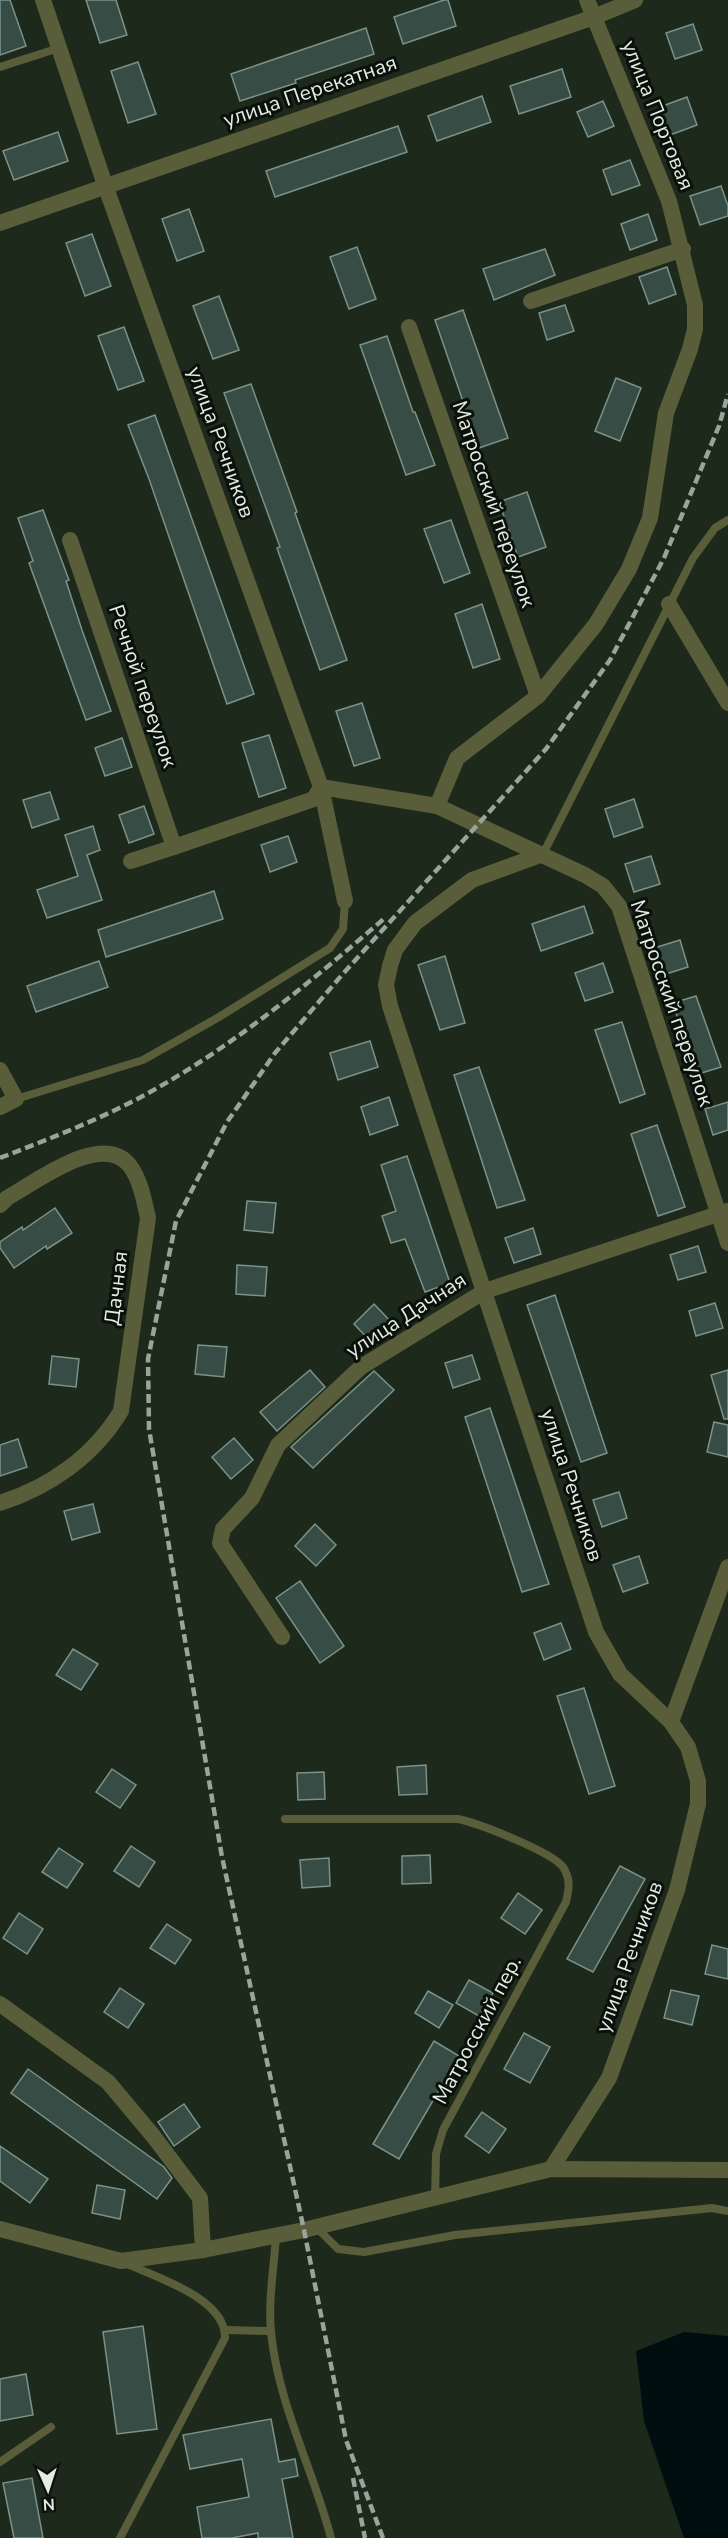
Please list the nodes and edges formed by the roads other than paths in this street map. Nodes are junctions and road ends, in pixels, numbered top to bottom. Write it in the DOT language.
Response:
graph roads {
  1 [pos="43,0"];
  2 [pos="587,0"];
  3 [pos="635,0"];
  4 [pos="594,17"];
  5 [pos="59,48"];
  6 [pos="0,67"];
  7 [pos="105,185"];
  8 [pos="0,224"];
  9 [pos="683,249"];
  10 [pos="531,301"];
  11 [pos="409,327"];
  12 [pos="728,520"];
  13 [pos="70,540"];
  14 [pos="669,604"];
  15 [pos="538,696"];
  16 [pos="728,703"];
  17 [pos="321,787"];
  18 [pos="437,806"];
  19 [pos="174,847"];
  20 [pos="543,854"];
  21 [pos="131,861"];
  22 [pos="345,901"];
  23 [pos="0,1070"];
  24 [pos="16,1099"];
  25 [pos="0,1107"];
  26 [pos="0,1205"];
  27 [pos="723,1213"];
  28 [pos="728,1243"];
  29 [pos="484,1291"];
  30 [pos="0,1503"];
  31 [pos="728,1567"];
  32 [pos="282,1637"];
  33 [pos="671,1722"];
  34 [pos="285,1819"];
  35 [pos="0,2004"];
  36 [pos="551,2169"];
  37 [pos="728,2170"];
  38 [pos="435,2199"];
  39 [pos="728,2211"];
  40 [pos="316,2227"];
  41 [pos="0,2229"];
  42 [pos="276,2236"];
  43 [pos="203,2250"];
  44 [pos="121,2261"];
  45 [pos="225,2330"];
  46 [pos="271,2331"];
  47 [pos="51,2427"];
  48 [pos="0,2462"];
  49 [pos="120,2538"];
  50 [pos="331,2538"];
  1 -- 5 [label="street, улица Речников"];
  2 -- 4 [label="street, улица Портовая"];
  3 -- 4 [label="street, улица Перекатная"];
  4 -- 7 [label="street, улица Перекатная"];
  4 -- 9 [label="street, улица Портовая"];
  5 -- 6 [label="lane"];
  5 -- 7 [label="street, улица Речников"];
  7 -- 8 [label="street, улица Перекатная"];
  7 -- 17 [label="street, улица Речников"];
  9 -- 10 [label="street"];
  9 -- 15 [label="street, улица Портовая"];
  11 -- 15 [label="street, Матросский переулок"];
  12 -- 14 [label="lane"];
  13 -- 19 [label="street, Речной переулок"];
  14 -- 16 [label="street"];
  14 -- 20 [label="lane"];
  15 -- 18 [label="street, улица Портовая"];
  17 -- 18 [label="street"];
  17 -- 19 [label="street"];
  17 -- 22 [label="street, улица Речников"];
  18 -- 20 [label="street, Матросский переулок"];
  19 -- 21 [label="street"];
  20 -- 27 [label="street, Матросский переулок"];
  20 -- 29 [label="street, улица Речников"];
  22 -- 24 [label="lane"];
  23 -- 24 [label="street"];
  24 -- 25 [label="street"];
  26 -- 30 [label="street, Дачная"];
  27 -- 28 [label="street, Матросский переулок"];
  27 -- 29 [label="street, улица Дачная"];
  29 -- 32 [label="street, улица Дачная"];
  29 -- 33 [label="street, улица Речников"];
  31 -- 33 [label="street"];
  33 -- 36 [label="street, улица Речников"];
  34 -- 38 [label="lane, Матросский пер."];
  35 -- 43 [label="street"];
  36 -- 37 [label="street"];
  36 -- 38 [label="street"];
  38 -- 40 [label="street"];
  39 -- 40 [label="lane"];
  40 -- 42 [label="street"];
  41 -- 44 [label="street"];
  42 -- 43 [label="street"];
  42 -- 46 [label="lane"];
  43 -- 44 [label="street"];
  44 -- 45 [label="lane"];
  45 -- 46 [label="lane"];
  45 -- 49 [label="lane"];
  46 -- 50 [label="lane"];
  47 -- 48 [label="lane"];
}
